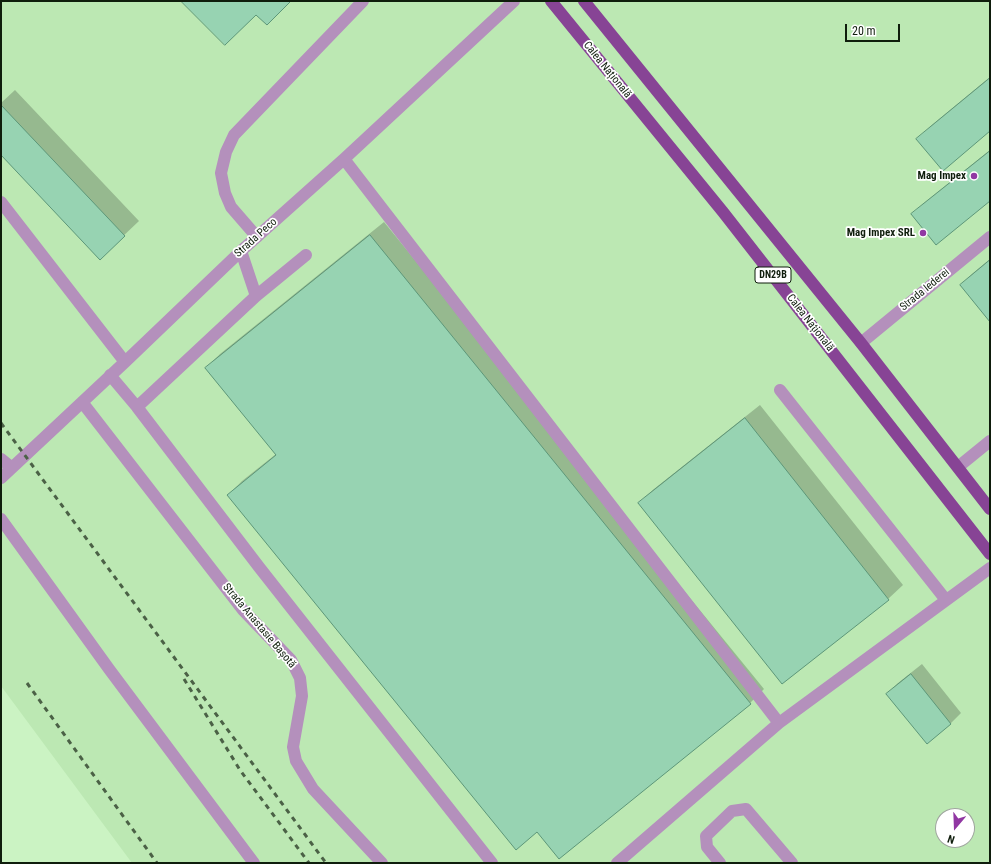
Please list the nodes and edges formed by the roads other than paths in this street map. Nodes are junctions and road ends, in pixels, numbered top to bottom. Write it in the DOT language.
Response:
graph roads {
  1 [pos="363,1"];
  2 [pos="514,1"];
  3 [pos="551,1"];
  4 [pos="584,1"];
  5 [pos="344,158"];
  6 [pos="1,202"];
  7 [pos="257,237"];
  8 [pos="990,237"];
  9 [pos="241,250"];
  10 [pos="306,255"];
  11 [pos="256,296"];
  12 [pos="861,343"];
  13 [pos="125,362"];
  14 [pos="110,375"];
  15 [pos="780,390"];
  16 [pos="82,402"];
  17 [pos="137,407"];
  18 [pos="990,441"];
  19 [pos="1,459"];
  20 [pos="958,467"];
  21 [pos="12,468"];
  22 [pos="1,478"];
  23 [pos="990,509"];
  24 [pos="1,520"];
  25 [pos="990,554"];
  26 [pos="990,568"];
  27 [pos="946,600"];
  28 [pos="779,722"];
  29 [pos="254,863"];
  30 [pos="382,863"];
  31 [pos="492,863"];
  32 [pos="617,863"];
  33 [pos="720,863"];
  34 [pos="792,863"];
  1 -- 7 [label="street"];
  2 -- 5 [label="street, Strada Peco"];
  3 -- 25 [label="main road, Calea Națională / DN29B"];
  4 -- 12 [label="main road, DN29B"];
  5 -- 7 [label="street, Strada Peco"];
  5 -- 28 [label="street"];
  6 -- 13 [label="street"];
  7 -- 9 [label="street, Strada Peco"];
  8 -- 12 [label="street, Strada Iederei"];
  9 -- 11 [label="street"];
  9 -- 13 [label="street, Strada Peco"];
  10 -- 11 [label="street"];
  11 -- 17 [label="street"];
  12 -- 20 [label="main road, DN29B"];
  13 -- 14 [label="street, Strada Peco"];
  14 -- 16 [label="street, Strada Peco"];
  14 -- 17 [label="street"];
  15 -- 27 [label="street"];
  16 -- 21 [label="street, Strada Peco"];
  16 -- 30 [label="street, Strada Anastasie Bașotă"];
  17 -- 31 [label="street"];
  18 -- 20 [label="street"];
  19 -- 21 [label="street"];
  20 -- 23 [label="main road, DN29B"];
  21 -- 22 [label="street, Strada Peco"];
  24 -- 29 [label="street"];
  26 -- 27 [label="street"];
  27 -- 28 [label="street"];
  28 -- 32 [label="street"];
  33 -- 34 [label="street"];
}
